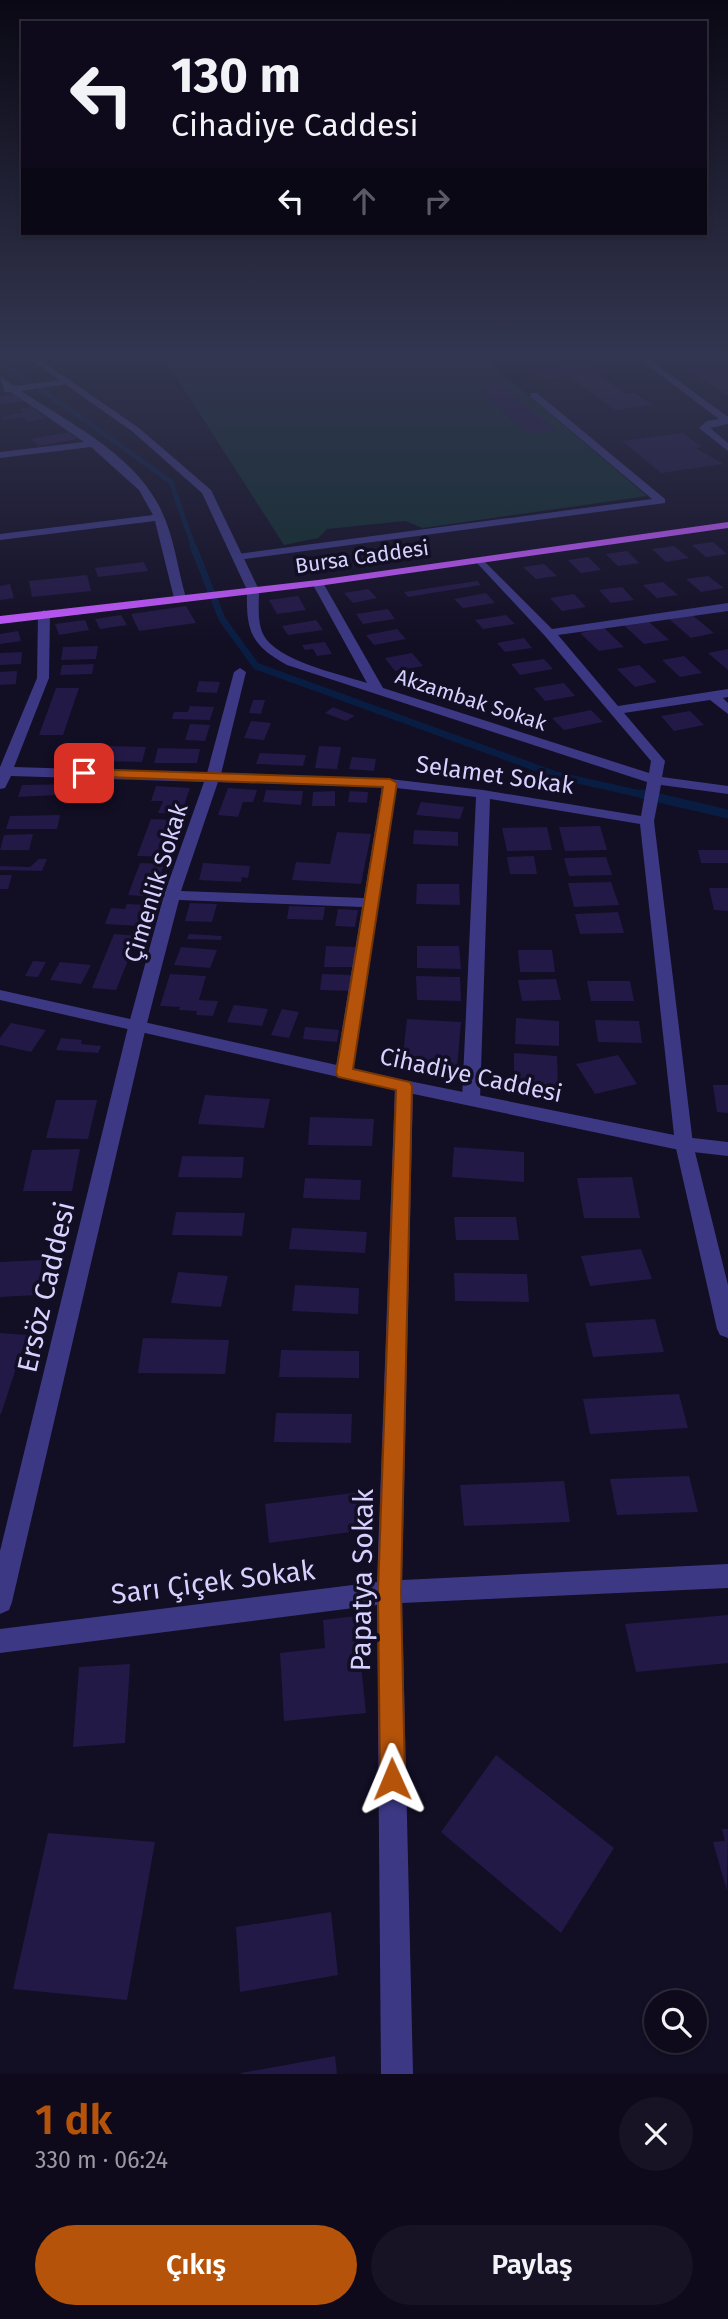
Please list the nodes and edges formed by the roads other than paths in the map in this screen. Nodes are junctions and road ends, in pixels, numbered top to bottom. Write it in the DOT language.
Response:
graph roads {
  1 [pos="27,452"];
  2 [pos="101,452"];
  3 [pos="161,452"];
  4 [pos="602,452"];
  5 [pos="0,455"];
  6 [pos="157,518"];
  7 [pos="728,525"];
  8 [pos="0,537"];
  9 [pos="239,557"];
  10 [pos="481,561"];
  11 [pos="318,583"];
  12 [pos="253,590"];
  13 [pos="186,597"];
  14 [pos="728,607"];
  15 [pos="44,614"];
  16 [pos="0,620"];
  17 [pos="549,633"];
  18 [pos="240,672"];
  19 [pos="379,692"];
  20 [pos="728,693"];
  21 [pos="713,695"];
  22 [pos="615,710"];
  23 [pos="728,710"];
  24 [pos="3,771"];
  25 [pos="213,778"];
  26 [pos="655,780"];
  27 [pos="390,783"];
  28 [pos="0,785"];
  29 [pos="728,790"];
  30 [pos="483,794"];
  31 [pos="647,816"];
  32 [pos="172,895"];
  33 [pos="370,903"];
  34 [pos="0,995"];
  35 [pos="138,1027"];
  36 [pos="344,1073"];
  37 [pos="404,1086"];
  38 [pos="471,1100"];
  39 [pos="684,1144"];
  40 [pos="728,1149"];
  41 [pos="728,1329"];
  42 [pos="728,1576"];
  43 [pos="389,1592"];
  44 [pos="0,1602"];
  45 [pos="0,1641"];
  46 [pos="397,2074"];
  1 -- 5 [label="street"];
  2 -- 6 [label="street"];
  3 -- 9 [label="street"];
  4 -- 9 [label="street"];
  6 -- 8 [label="street"];
  6 -- 13 [label="street"];
  7 -- 10 [label="main road, Bursa Caddesi"];
  9 -- 12 [label="street"];
  10 -- 11 [label="main road, Bursa Caddesi"];
  10 -- 17 [label="street"];
  11 -- 12 [label="main road, Bursa Caddesi"];
  11 -- 19 [label="street"];
  12 -- 13 [label="main road, Bursa Caddesi"];
  12 -- 19 [label="street, Akzambak Sokak"];
  13 -- 15 [label="main road, Bursa Caddesi"];
  14 -- 17 [label="street"];
  15 -- 16 [label="main road, Bursa Caddesi"];
  15 -- 24 [label="street"];
  17 -- 22 [label="street"];
  18 -- 25 [label="street, Çimenlik Sokak"];
  19 -- 26 [label="street, Akzambak Sokak"];
  20 -- 21 [label="street"];
  21 -- 22 [label="street"];
  21 -- 23 [label="street"];
  22 -- 26 [label="street"];
  24 -- 25 [label="street, Selamet Sokak"];
  24 -- 28 [label="street"];
  25 -- 27 [label="street, Selamet Sokak"];
  25 -- 32 [label="street, Çimenlik Sokak"];
  26 -- 29 [label="street, Akzambak Sokak"];
  26 -- 31 [label="street"];
  27 -- 30 [label="street, Selamet Sokak"];
  27 -- 33 [label="street"];
  30 -- 31 [label="street, Selamet Sokak"];
  30 -- 38 [label="street"];
  31 -- 39 [label="street"];
  32 -- 33 [label="street"];
  32 -- 35 [label="street, Çimenlik Sokak"];
  33 -- 36 [label="street"];
  34 -- 35 [label="street, Cihadiye Caddesi"];
  35 -- 36 [label="street, Cihadiye Caddesi"];
  35 -- 44 [label="street, Ersöz Caddesi"];
  36 -- 37 [label="street, Cihadiye Caddesi"];
  37 -- 38 [label="street, Cihadiye Caddesi"];
  37 -- 43 [label="street, Papatya Sokak"];
  38 -- 39 [label="street, Cihadiye Caddesi"];
  39 -- 40 [label="street, Cihadiye Caddesi"];
  39 -- 41 [label="street"];
  42 -- 43 [label="street, Sarı Çiçek Sokak"];
  43 -- 45 [label="street, Sarı Çiçek Sokak"];
  43 -- 46 [label="street, Papatya Sokak"];
}
